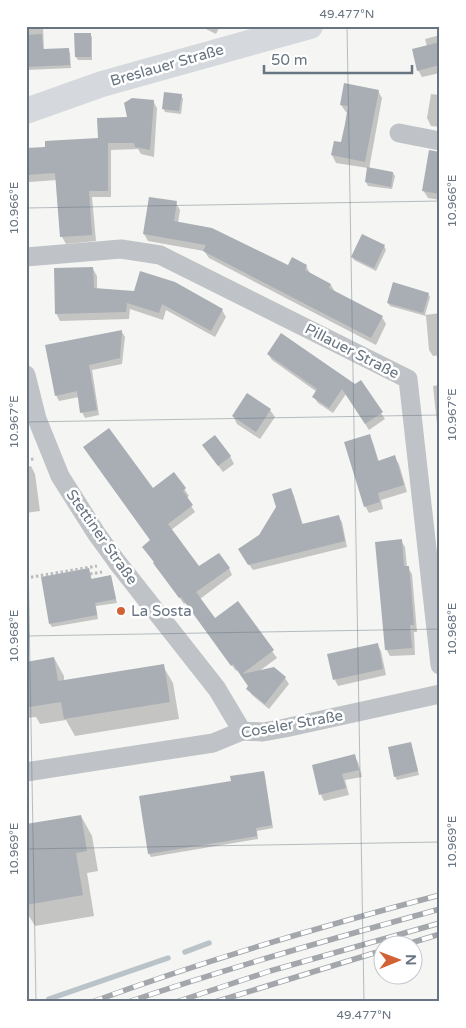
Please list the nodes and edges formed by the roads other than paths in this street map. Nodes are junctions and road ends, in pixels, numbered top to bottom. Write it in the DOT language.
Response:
graph roads {
  1 [pos="310,26"];
  2 [pos="26,111"];
  3 [pos="399,133"];
  4 [pos="440,141"];
  5 [pos="26,257"];
  6 [pos="26,375"];
  7 [pos="440,665"];
  8 [pos="440,694"];
  9 [pos="242,731"];
  10 [pos="26,772"];
  1 -- 2 [label="main road, Breslauer Straße"];
  3 -- 4 [label="street"];
  5 -- 7 [label="street, Pillauer Straße"];
  6 -- 9 [label="street, Stettiner Straße"];
  8 -- 9 [label="street, Coseler Straße"];
  9 -- 10 [label="street, Coseler Straße"];
}
